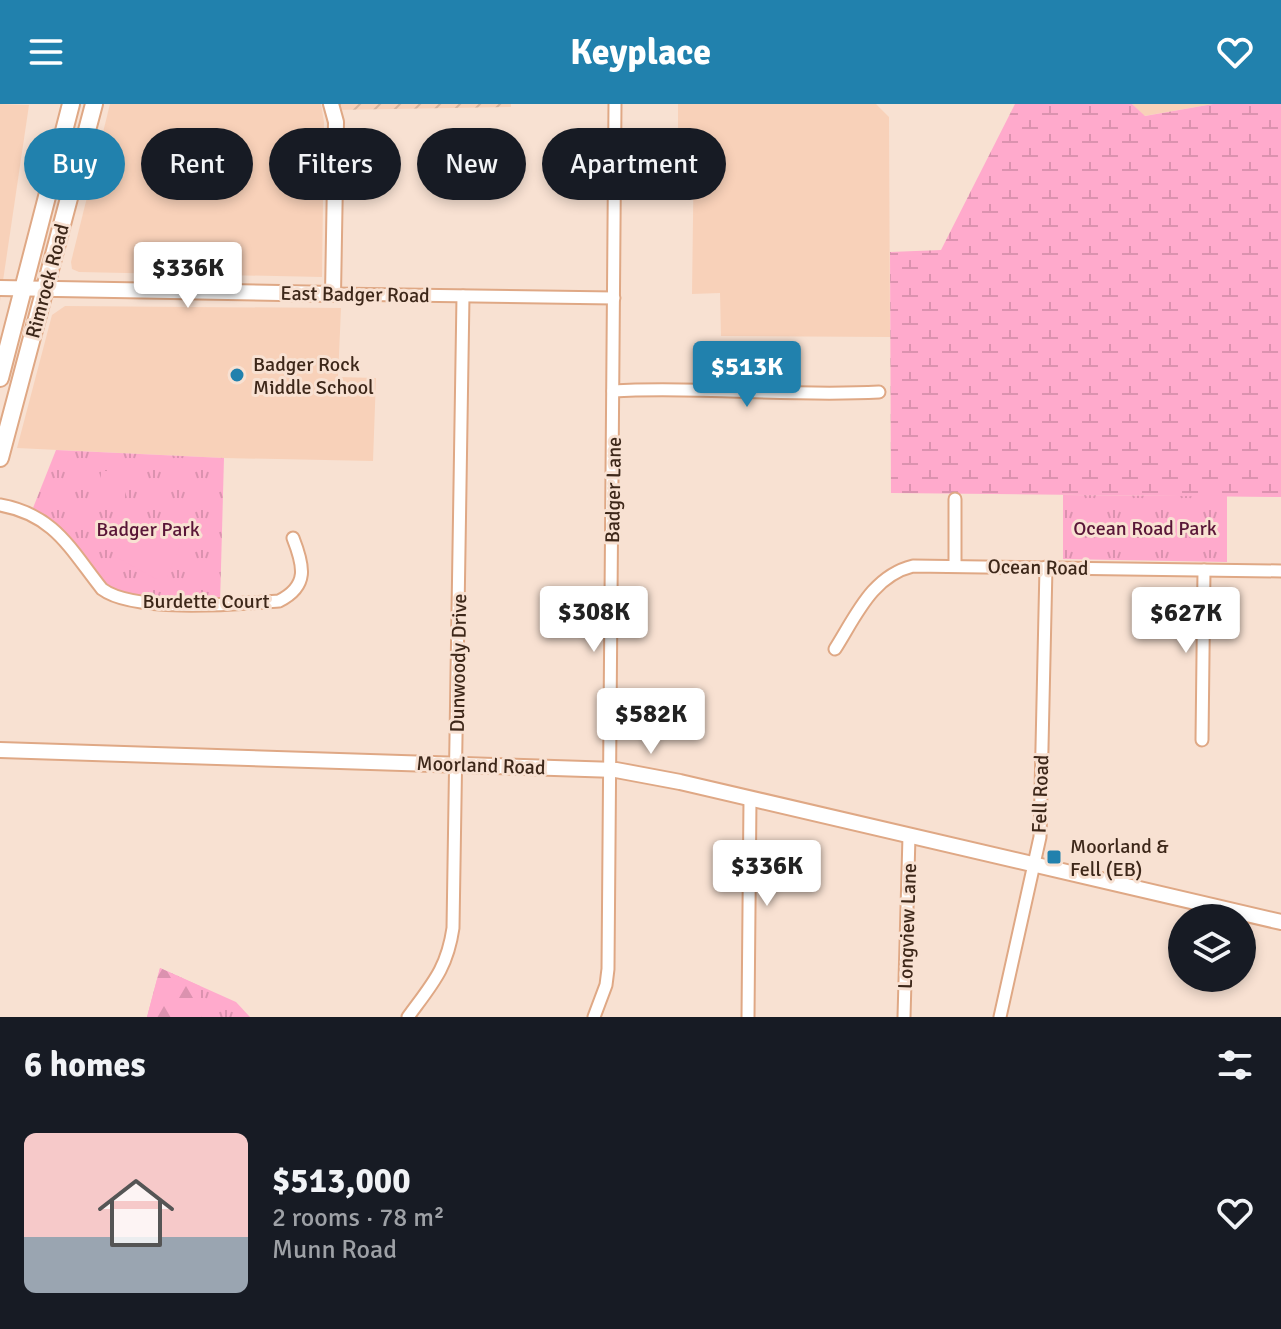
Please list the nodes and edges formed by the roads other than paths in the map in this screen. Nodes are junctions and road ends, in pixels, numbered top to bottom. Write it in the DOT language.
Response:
graph roads {
  1 [pos="71,104"];
  2 [pos="94,104"];
  3 [pos="331,104"];
  4 [pos="615,104"];
  5 [pos="0,288"];
  6 [pos="24,288"];
  7 [pos="43,288"];
  8 [pos="333,294"];
  9 [pos="463,296"];
  10 [pos="614,298"];
  11 [pos="0,378"];
  12 [pos="613,391"];
  13 [pos="879,392"];
  14 [pos="0,458"];
  15 [pos="955,499"];
  16 [pos="0,505"];
  17 [pos="293,538"];
  18 [pos="955,565"];
  19 [pos="1046,567"];
  20 [pos="1204,570"];
  21 [pos="1281,571"];
  22 [pos="835,649"];
  23 [pos="1202,740"];
  24 [pos="0,750"];
  25 [pos="457,765"];
  26 [pos="611,770"];
  27 [pos="750,799"];
  28 [pos="909,836"];
  29 [pos="1035,864"];
  30 [pos="1281,922"];
  31 [pos="408,1017"];
  32 [pos="594,1017"];
  33 [pos="748,1017"];
  34 [pos="904,1017"];
  35 [pos="1000,1017"];
  1 -- 6 [label="main road, Rimrock Road"];
  2 -- 7 [label="main road, Rimrock Road"];
  3 -- 8 [label="street"];
  4 -- 10 [label="street, Badger Lane"];
  5 -- 6 [label="street, East Badger Road"];
  6 -- 7 [label="street, East Badger Road"];
  6 -- 11 [label="main road, Rimrock Road"];
  7 -- 8 [label="street, East Badger Road"];
  7 -- 14 [label="main road, Rimrock Road"];
  8 -- 9 [label="street, East Badger Road"];
  9 -- 10 [label="street, East Badger Road"];
  9 -- 25 [label="street, Dunwoody Drive"];
  10 -- 12 [label="street, Badger Lane"];
  12 -- 13 [label="street"];
  12 -- 26 [label="street, Badger Lane"];
  15 -- 18 [label="street"];
  16 -- 17 [label="street, Burdette Court"];
  18 -- 19 [label="street, Ocean Road"];
  18 -- 22 [label="street, Ocean Road"];
  19 -- 20 [label="street, Ocean Road"];
  19 -- 29 [label="street, Fell Road"];
  20 -- 21 [label="street, Ocean Road"];
  20 -- 23 [label="street"];
  24 -- 25 [label="street, Moorland Road"];
  25 -- 26 [label="street, Moorland Road"];
  25 -- 31 [label="street, Dunwoody Drive"];
  26 -- 27 [label="street, Moorland Road"];
  26 -- 32 [label="street, Badger Lane"];
  27 -- 28 [label="street, Moorland Road"];
  27 -- 33 [label="street"];
  28 -- 29 [label="street, Moorland Road"];
  28 -- 34 [label="street, Longview Lane"];
  29 -- 30 [label="street, Moorland Road"];
  29 -- 35 [label="street, Fell Road"];
}
